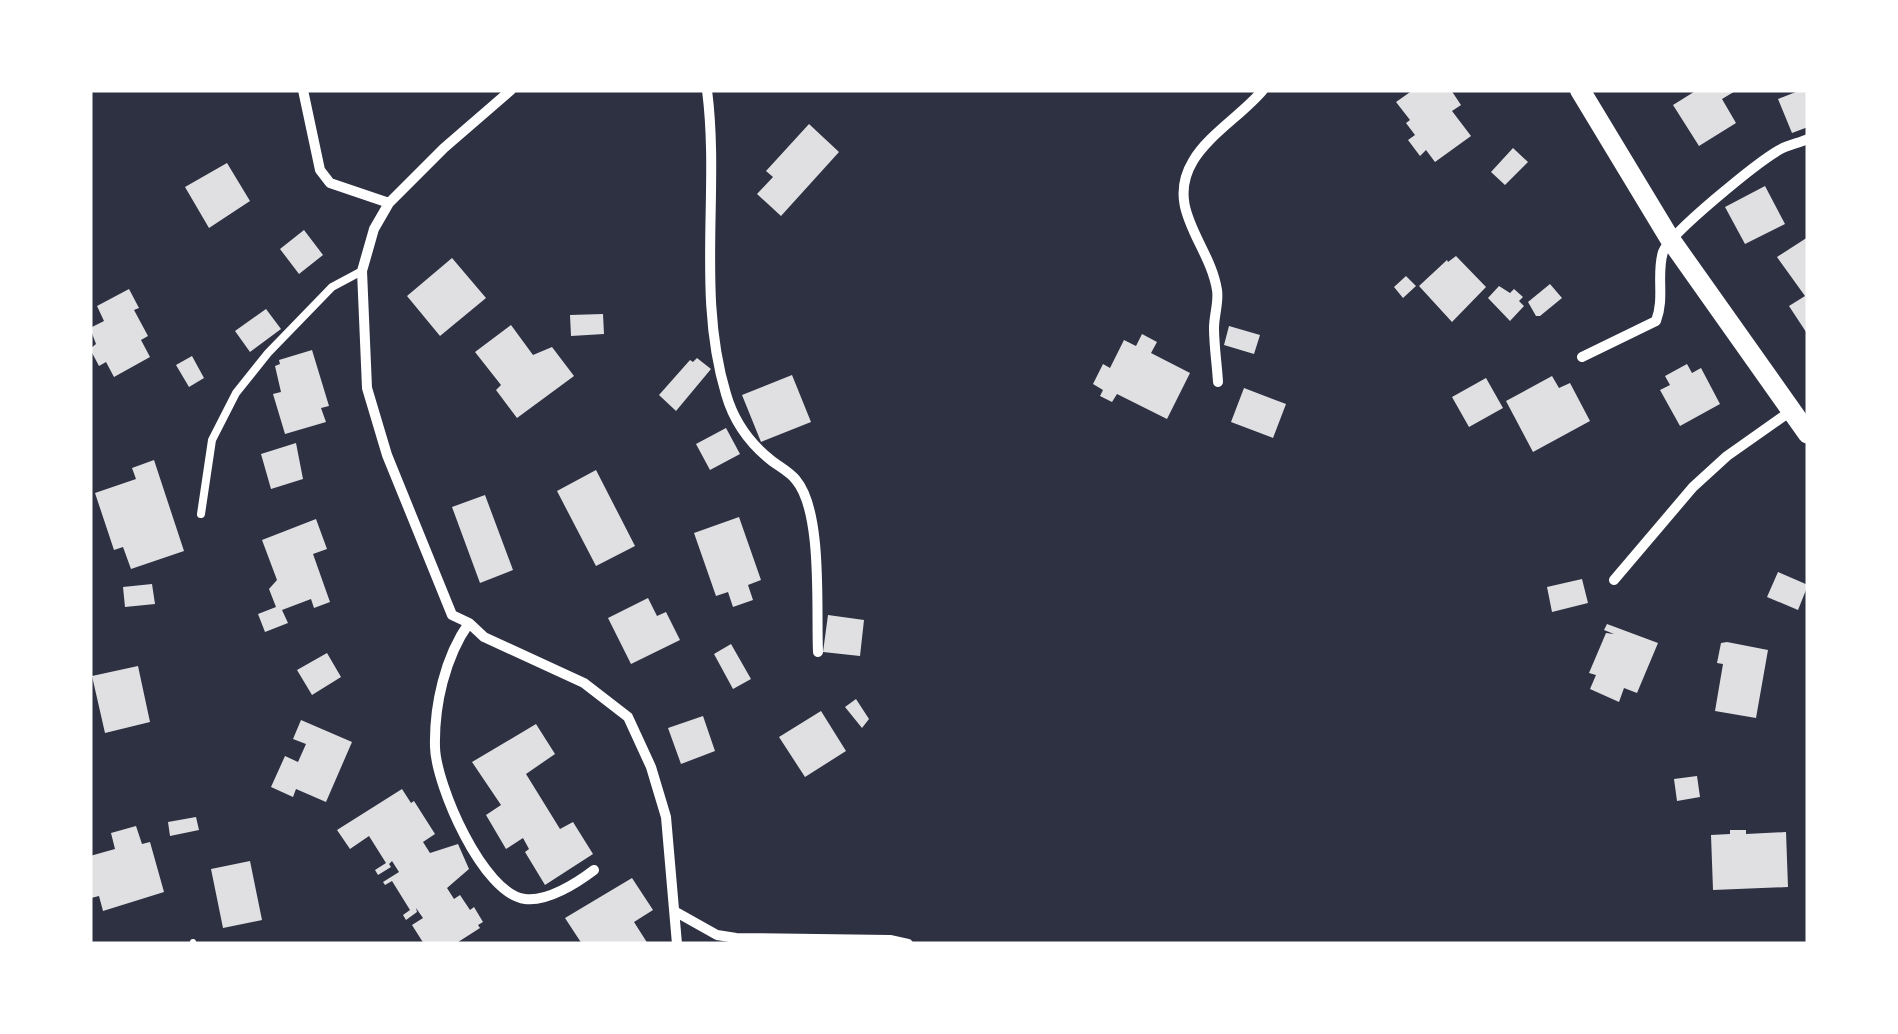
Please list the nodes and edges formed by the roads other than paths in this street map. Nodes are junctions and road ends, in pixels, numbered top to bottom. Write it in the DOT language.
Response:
graph roads {
  1 [pos="303,90"];
  2 [pos="512,90"];
  3 [pos="707,90"];
  4 [pos="1263,90"];
  5 [pos="1580,90"];
  6 [pos="1808,139"];
  7 [pos="389,203"];
  8 [pos="1670,239"];
  9 [pos="362,270"];
  10 [pos="1582,358"];
  11 [pos="1218,382"];
  12 [pos="1792,411"];
  13 [pos="1808,434"];
  14 [pos="201,514"];
  15 [pos="1614,580"];
  16 [pos="468,623"];
  17 [pos="818,652"];
  18 [pos="594,870"];
  19 [pos="676,912"];
  20 [pos="677,944"];
  21 [pos="908,944"];
  1 -- 7 [label="street"];
  2 -- 7 [label="street"];
  3 -- 17 [label="street"];
  4 -- 11 [label="street"];
  5 -- 8 [label="main road"];
  6 -- 8 [label="street"];
  7 -- 9 [label="street"];
  8 -- 10 [label="street"];
  8 -- 12 [label="main road"];
  9 -- 14 [label="lane"];
  9 -- 16 [label="street"];
  12 -- 13 [label="main road"];
  12 -- 15 [label="street"];
  16 -- 18 [label="street"];
  16 -- 19 [label="street"];
  19 -- 20 [label="street"];
  19 -- 21 [label="street"];
}
